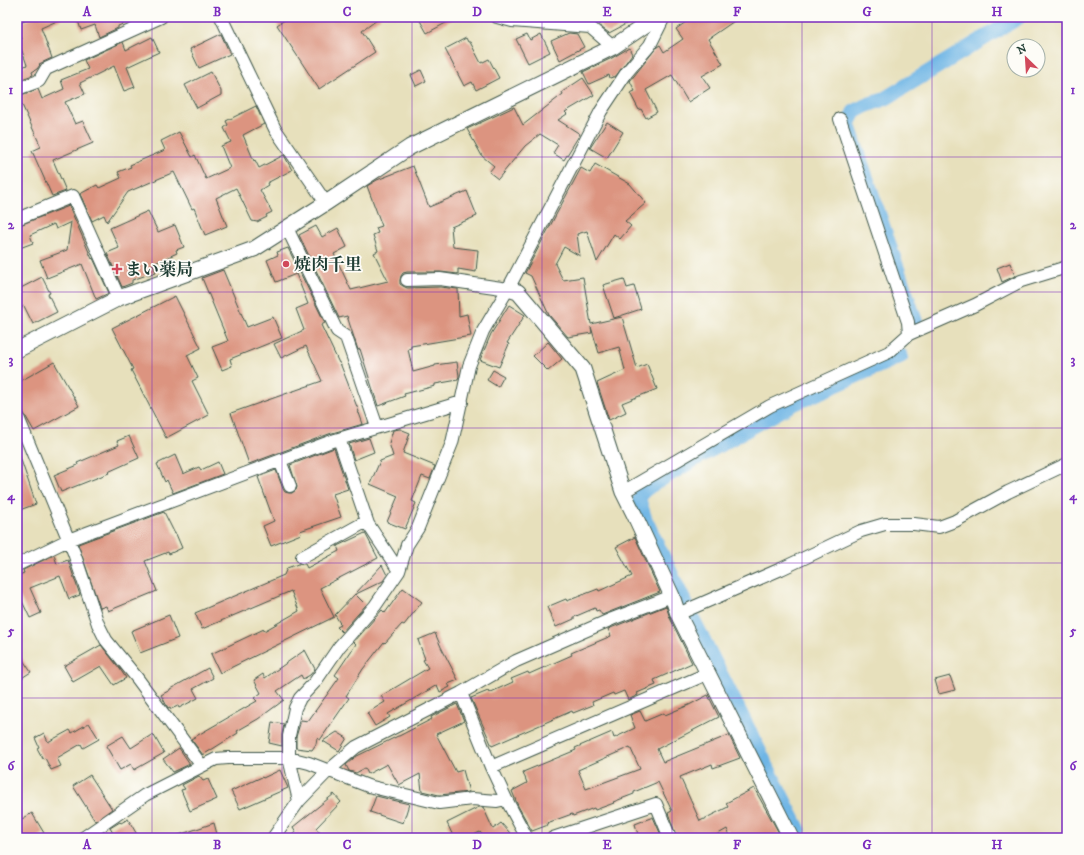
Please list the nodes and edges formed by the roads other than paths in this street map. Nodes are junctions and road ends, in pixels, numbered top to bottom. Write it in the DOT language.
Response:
graph roads {
  1 [pos="161,17"];
  2 [pos="221,17"];
  3 [pos="497,17"];
  4 [pos="658,17"];
  5 [pos="664,17"];
  6 [pos="613,47"];
  7 [pos="17,89"];
  8 [pos="840,120"];
  9 [pos="326,203"];
  10 [pos="17,219"];
  11 [pos="287,228"];
  12 [pos="1067,266"];
  13 [pos="406,280"];
  14 [pos="508,289"];
  15 [pos="119,298"];
  16 [pos="909,334"];
  17 [pos="17,350"];
  18 [pos="462,402"];
  19 [pos="17,414"];
  20 [pos="377,428"];
  21 [pos="339,439"];
  22 [pos="280,461"];
  23 [pos="1067,464"];
  24 [pos="290,486"];
  25 [pos="623,492"];
  26 [pos="367,521"];
  27 [pos="68,540"];
  28 [pos="302,557"];
  29 [pos="17,565"];
  30 [pos="400,571"];
  31 [pos="672,596"];
  32 [pos="678,614"];
  33 [pos="709,673"];
  34 [pos="460,693"];
  35 [pos="289,758"];
  36 [pos="202,766"];
  37 [pos="490,766"];
  38 [pos="328,770"];
  39 [pos="506,799"];
  40 [pos="299,801"];
  41 [pos="83,838"];
  42 [pos="273,838"];
  43 [pos="527,838"];
  44 [pos="553,838"];
  45 [pos="670,838"];
  46 [pos="791,838"];
  1 -- 7 [label="street"];
  2 -- 9 [label="street"];
  3 -- 6 [label="street"];
  4 -- 6 [label="street"];
  5 -- 14 [label="street"];
  6 -- 9 [label="street"];
  8 -- 16 [label="street"];
  9 -- 11 [label="street"];
  10 -- 15 [label="street"];
  11 -- 15 [label="street"];
  11 -- 20 [label="street"];
  12 -- 16 [label="street"];
  13 -- 14 [label="street"];
  14 -- 18 [label="street"];
  14 -- 25 [label="street"];
  15 -- 17 [label="street"];
  16 -- 25 [label="street"];
  18 -- 20 [label="street"];
  18 -- 30 [label="street"];
  19 -- 27 [label="street"];
  20 -- 21 [label="street"];
  21 -- 22 [label="street"];
  21 -- 26 [label="street"];
  22 -- 24 [label="street"];
  22 -- 27 [label="street"];
  23 -- 32 [label="street"];
  25 -- 31 [label="street"];
  26 -- 28 [label="street"];
  26 -- 30 [label="street"];
  27 -- 29 [label="street"];
  27 -- 36 [label="street"];
  30 -- 35 [label="street"];
  31 -- 32 [label="street"];
  31 -- 34 [label="street"];
  32 -- 33 [label="street"];
  33 -- 37 [label="street"];
  33 -- 46 [label="street"];
  34 -- 37 [label="street"];
  34 -- 38 [label="street"];
  35 -- 36 [label="street"];
  35 -- 38 [label="street"];
  35 -- 40 [label="street"];
  36 -- 41 [label="street"];
  37 -- 39 [label="street"];
  38 -- 39 [label="street"];
  38 -- 40 [label="street"];
  39 -- 43 [label="street"];
  40 -- 42 [label="street"];
  44 -- 45 [label="street"];
}
